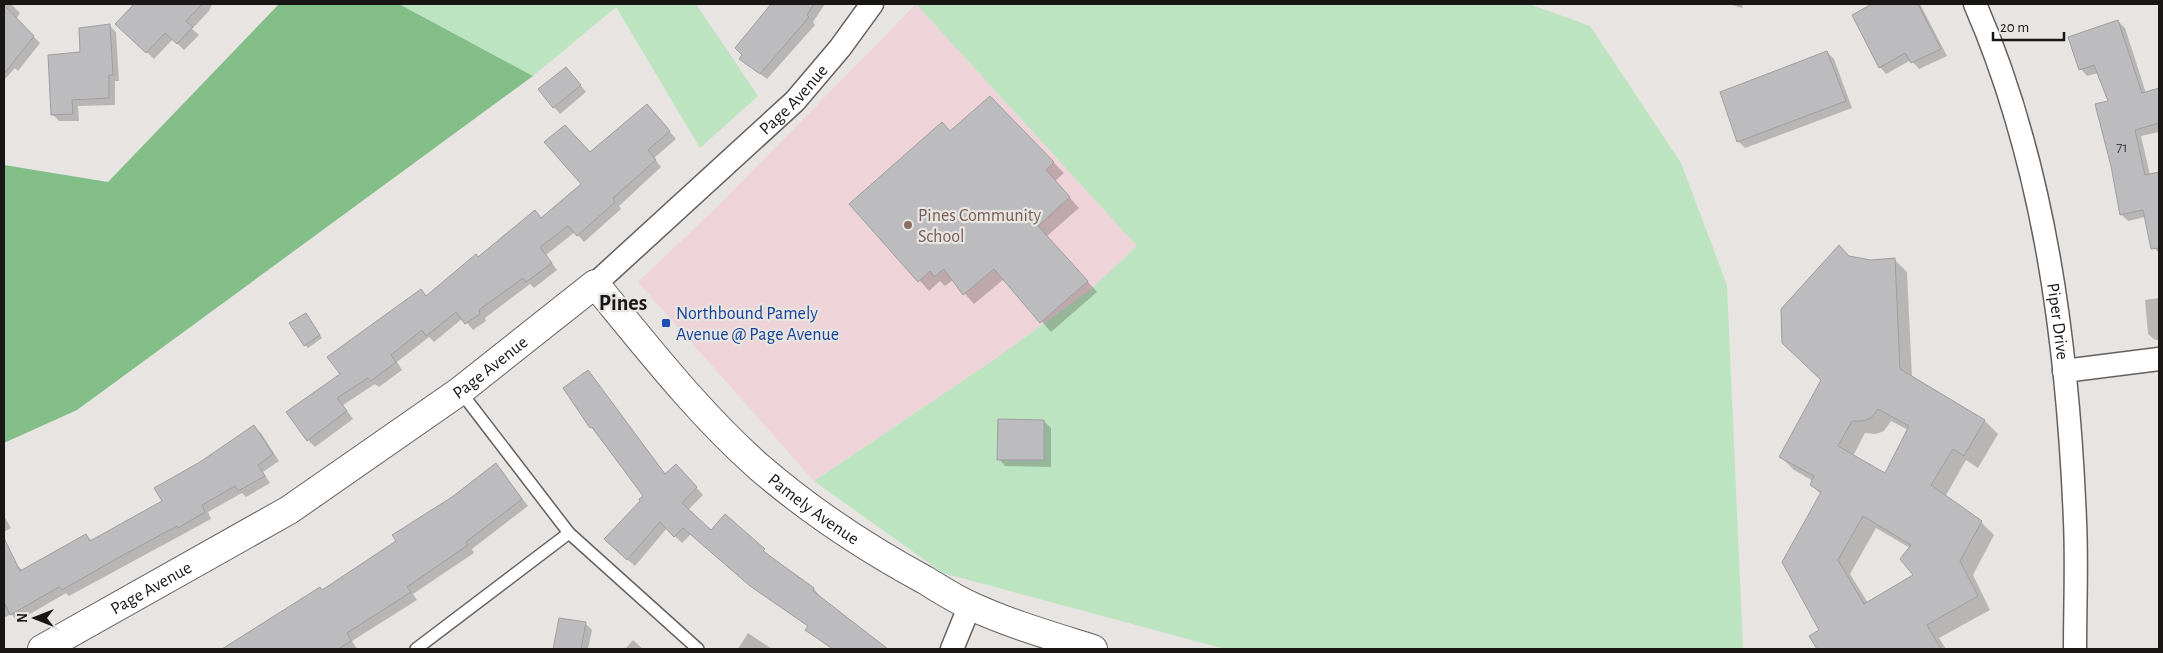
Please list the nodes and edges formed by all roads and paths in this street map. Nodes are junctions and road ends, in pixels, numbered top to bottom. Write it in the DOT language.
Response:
graph roads {
  1 [pos="872,4"];
  2 [pos="1975,4"];
  3 [pos="595,284"];
  4 [pos="2159,359"];
  5 [pos="2064,371"];
  6 [pos="460,391"];
  7 [pos="570,533"];
  8 [pos="970,605"];
  9 [pos="42,649"];
  10 [pos="416,649"];
  11 [pos="698,649"];
  12 [pos="952,649"];
  13 [pos="1093,649"];
  14 [pos="2075,649"];
  1 -- 3 [label="street, Page Avenue"];
  2 -- 5 [label="street, Piper Drive"];
  3 -- 6 [label="street, Page Avenue"];
  3 -- 8 [label="street, Pamely Avenue"];
  4 -- 5 [label="street"];
  5 -- 14 [label="street, Piper Drive"];
  6 -- 7 [label="lane"];
  6 -- 9 [label="street, Page Avenue"];
  7 -- 10 [label="lane"];
  7 -- 11 [label="lane"];
  8 -- 12 [label="street"];
  8 -- 13 [label="street, Pamely Avenue"];
}
